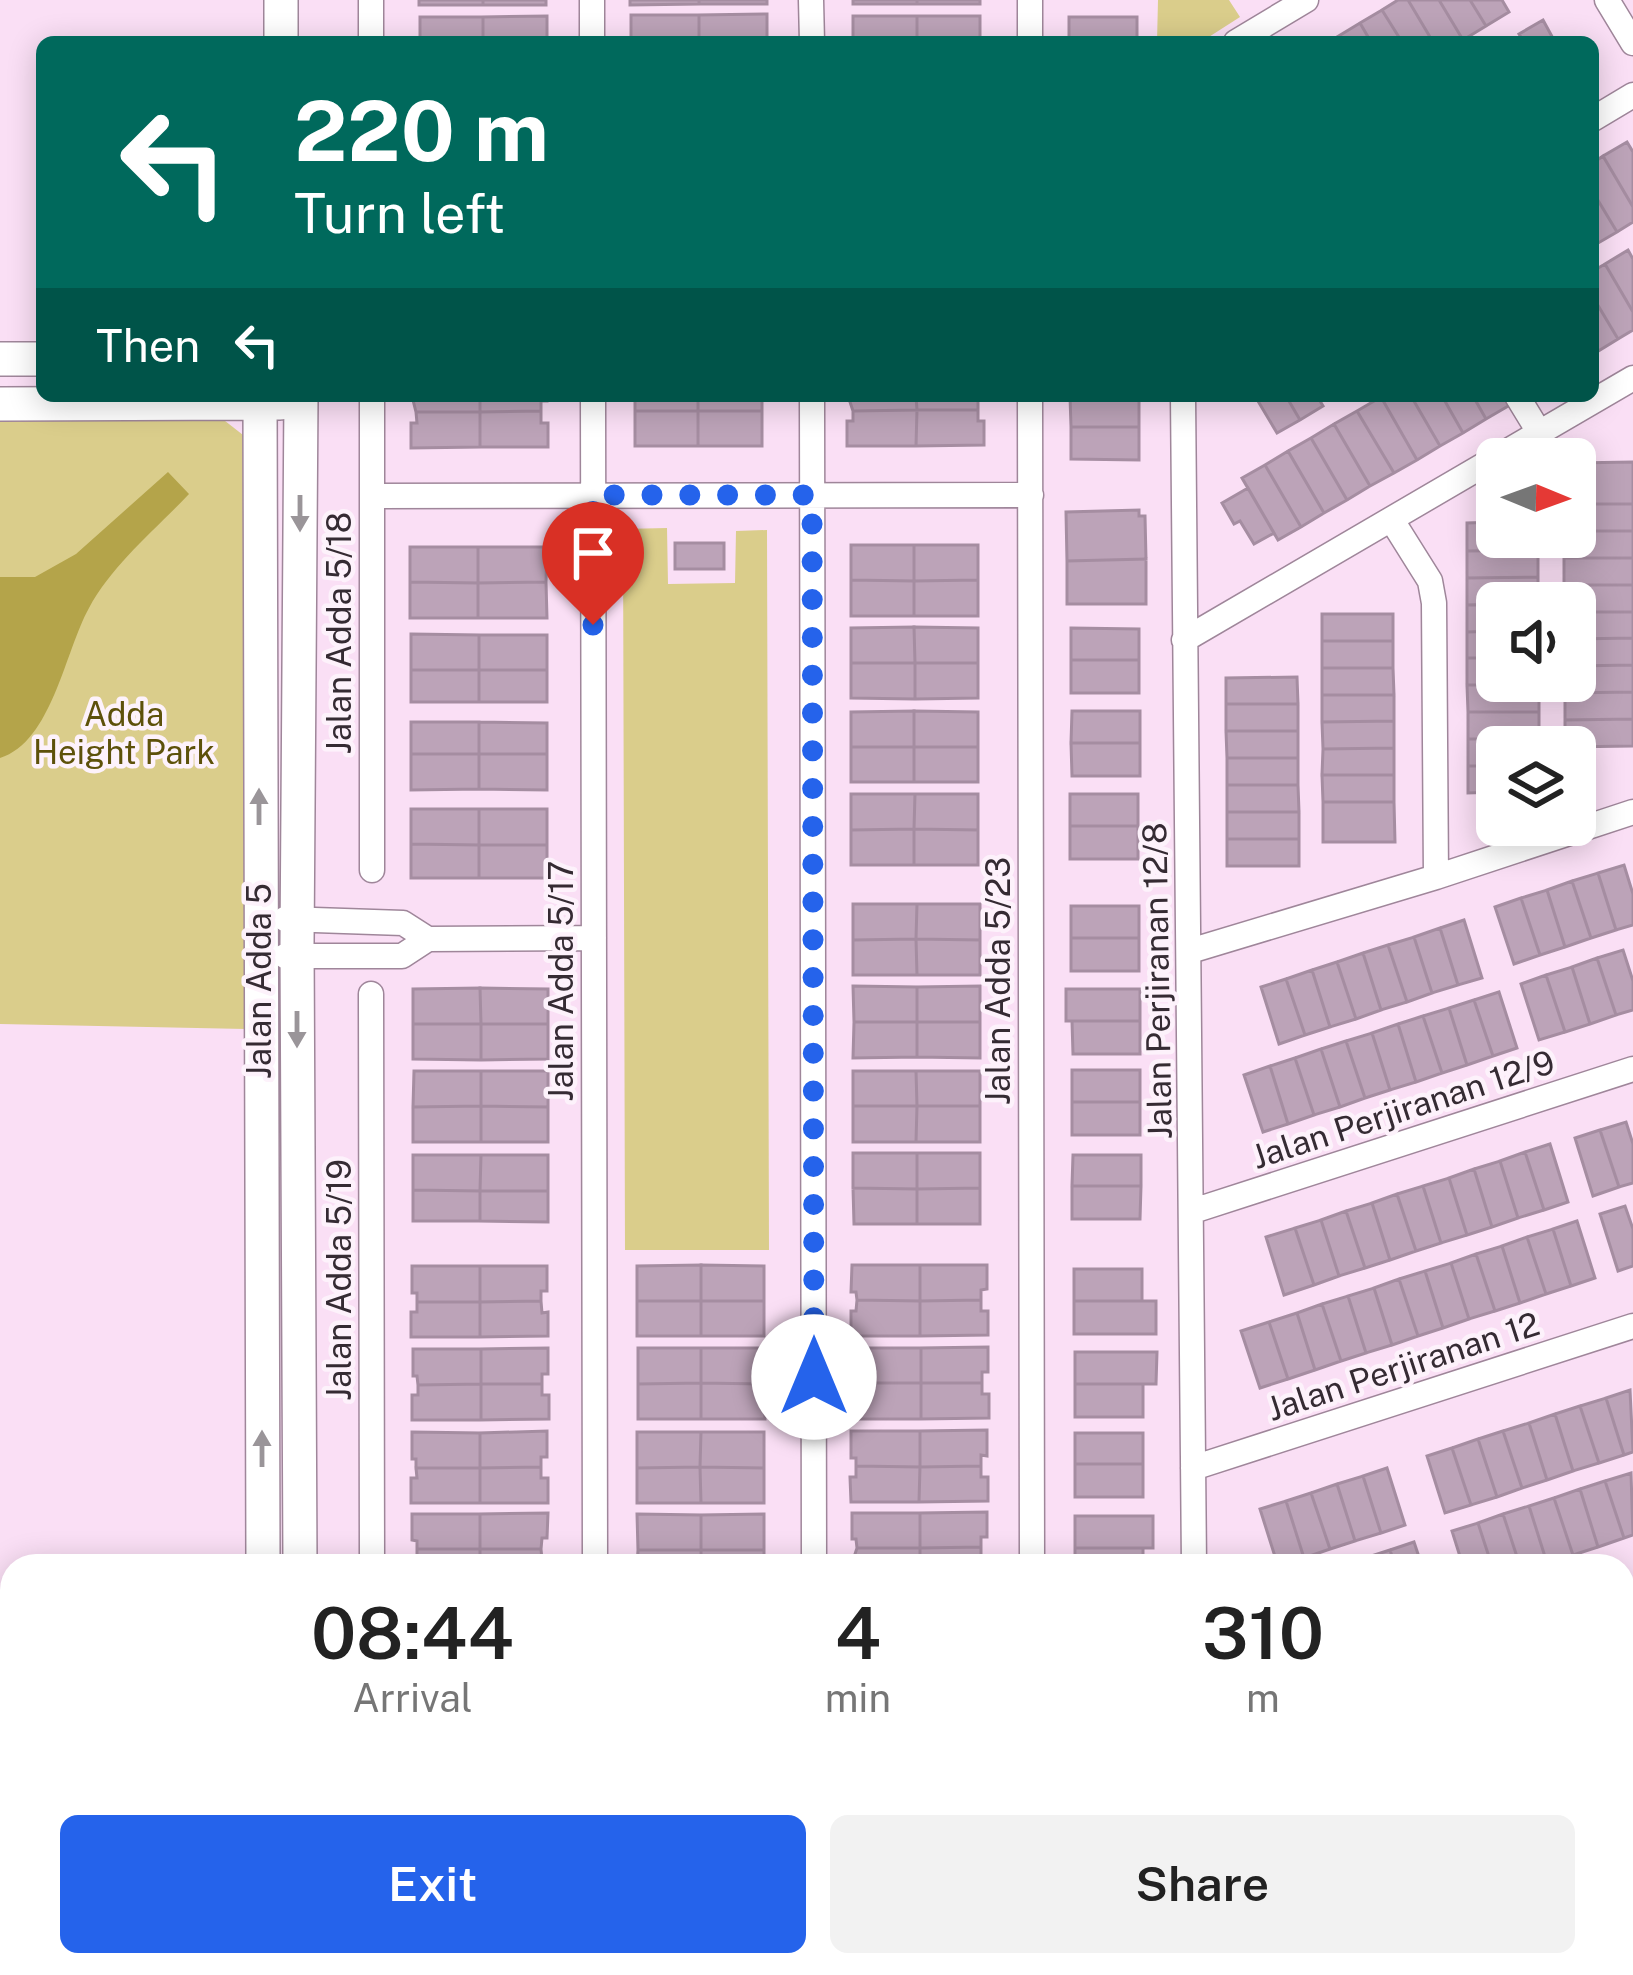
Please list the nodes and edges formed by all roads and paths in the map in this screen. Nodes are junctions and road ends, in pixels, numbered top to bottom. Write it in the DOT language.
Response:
graph roads {
  1 [pos="281,0"];
  2 [pos="371,0"];
  3 [pos="592,0"];
  4 [pos="812,0"];
  5 [pos="1030,0"];
  6 [pos="1306,0"];
  7 [pos="1607,0"];
  8 [pos="281,36"];
  9 [pos="371,36"];
  10 [pos="592,36"];
  11 [pos="812,36"];
  12 [pos="1030,36"];
  13 [pos="1246,36"];
  14 [pos="1633,43"];
  15 [pos="1633,95"];
  16 [pos="1599,115"];
  17 [pos="0,359"];
  18 [pos="36,359"];
  19 [pos="1633,378"];
  20 [pos="1599,398"];
  21 [pos="130,402"];
  22 [pos="260,402"];
  23 [pos="301,402"];
  24 [pos="372,402"];
  25 [pos="593,402"];
  26 [pos="812,402"];
  27 [pos="1030,402"];
  28 [pos="1183,402"];
  29 [pos="1521,402"];
  30 [pos="1591,402"];
  31 [pos="0,404"];
  32 [pos="1539,432"];
  33 [pos="593,495"];
  34 [pos="812,495"];
  35 [pos="1030,495"];
  36 [pos="372,496"];
  37 [pos="1393,522"];
  38 [pos="1184,640"];
  39 [pos="1633,812"];
  40 [pos="372,870"];
  41 [pos="1436,877"];
  42 [pos="297,919"];
  43 [pos="260,920"];
  44 [pos="594,938"];
  45 [pos="428,939"];
  46 [pos="1190,951"];
  47 [pos="260,955"];
  48 [pos="297,956"];
  49 [pos="371,994"];
  50 [pos="1633,1069"];
  51 [pos="1193,1211"];
  52 [pos="1633,1326"];
  53 [pos="1193,1468"];
  54 [pos="263,1554"];
  55 [pos="300,1554"];
  56 [pos="372,1554"];
  57 [pos="595,1554"];
  58 [pos="814,1554"];
  59 [pos="1033,1554"];
  60 [pos="1194,1554"];
  1 -- 8 [label="main road"];
  2 -- 9 [label="street"];
  3 -- 10 [label="street"];
  4 -- 11 [label="street"];
  5 -- 12 [label="street"];
  6 -- 13 [label="street"];
  7 -- 14 [label="street"];
  15 -- 16 [label="street"];
  17 -- 18 [label="main road"];
  19 -- 20 [label="street"];
  21 -- 31 [label="main road"];
  43 -- 22 [label="main road, Jalan Adda 5, one-way"];
  23 -- 42 [label="main road, Jalan Adda 5, one-way"];
  24 -- 36 [label="street, Jalan Adda 5/18"];
  25 -- 33 [label="street, Jalan Adda 5/17"];
  26 -- 34 [label="street"];
  27 -- 35 [label="street, Jalan Adda 5/23"];
  28 -- 38 [label="street, Jalan Perjiranan 12/8"];
  29 -- 32 [label="street"];
  30 -- 32 [label="street"];
  32 -- 37 [label="street"];
  33 -- 34 [label="street"];
  33 -- 36 [label="street"];
  33 -- 44 [label="street, Jalan Adda 5/17"];
  34 -- 35 [label="street"];
  34 -- 58 [label="street"];
  35 -- 59 [label="street, Jalan Adda 5/23"];
  36 -- 40 [label="street, Jalan Adda 5/18"];
  37 -- 38 [label="street"];
  37 -- 41 [label="street"];
  38 -- 46 [label="street, Jalan Perjiranan 12/8"];
  39 -- 41 [label="street"];
  41 -- 46 [label="street"];
  42 -- 43 [label="street"];
  42 -- 45 [label="street"];
  42 -- 48 [label="main road, Jalan Adda 5"];
  43 -- 47 [label="main road, Jalan Adda 5"];
  44 -- 45 [label="street"];
  44 -- 57 [label="street, Jalan Adda 5/17"];
  45 -- 48 [label="street"];
  46 -- 51 [label="street, Jalan Perjiranan 12/8"];
  47 -- 48 [label="street"];
  54 -- 47 [label="main road, Jalan Adda 5, one-way"];
  48 -- 55 [label="main road, Jalan Adda 5, one-way"];
  49 -- 56 [label="street, Jalan Adda 5/19"];
  50 -- 51 [label="street, Jalan Perjiranan 12/9"];
  51 -- 53 [label="street, Jalan Perjiranan 12/8"];
  52 -- 53 [label="street, Jalan Perjiranan 12"];
  53 -- 60 [label="street, Jalan Perjiranan 12/8"];
}
